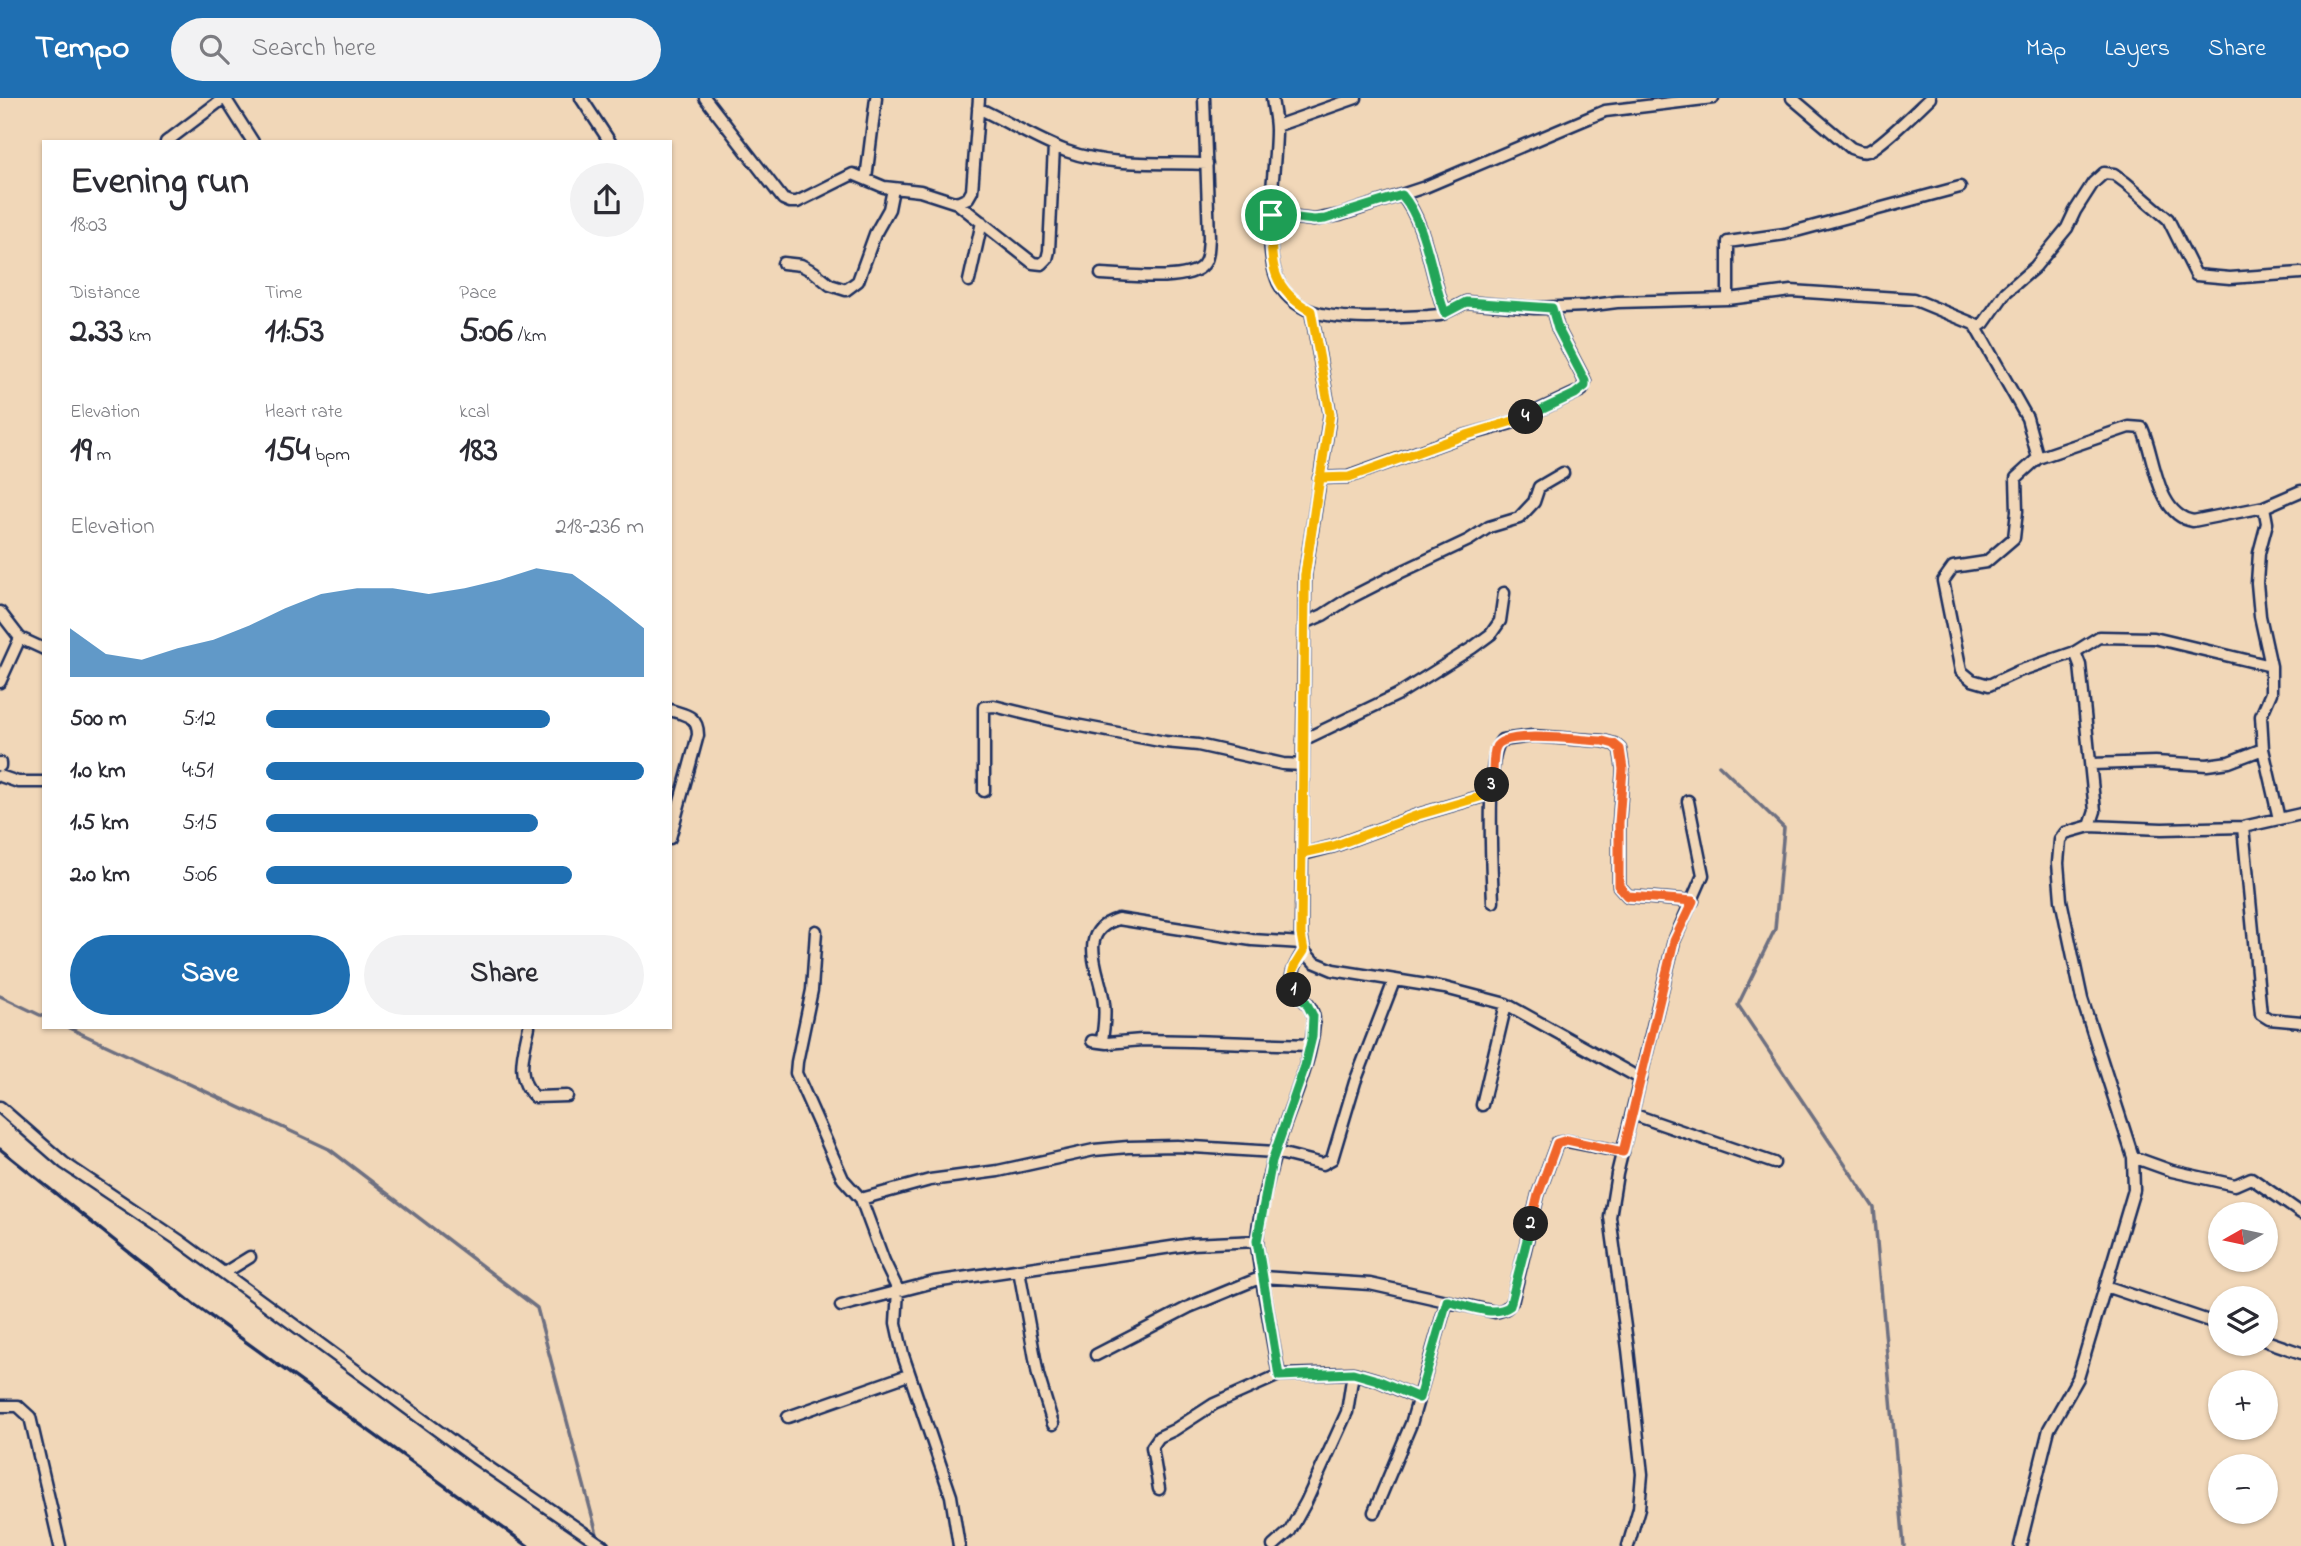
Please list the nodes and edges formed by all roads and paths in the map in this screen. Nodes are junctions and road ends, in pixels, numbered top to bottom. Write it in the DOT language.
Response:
graph roads {
  1 [pos="224,98"];
  2 [pos="581,98"];
  3 [pos="705,98"];
  4 [pos="876,98"];
  5 [pos="1204,98"];
  6 [pos="1272,98"];
  7 [pos="1356,98"];
  8 [pos="1713,98"];
  9 [pos="1792,98"];
  10 [pos="1930,98"];
  11 [pos="979,103"];
  12 [pos="1276,126"];
  13 [pos="169,140"];
  14 [pos="252,140"];
  15 [pos="609,140"];
  16 [pos="1054,146"];
  17 [pos="1207,164"];
  18 [pos="866,179"];
  19 [pos="1961,187"];
  20 [pos="893,189"];
  21 [pos="1402,195"];
  22 [pos="957,203"];
  23 [pos="1271,215"];
  24 [pos="982,222"];
  25 [pos="783,263"];
  26 [pos="2301,273"];
  27 [pos="1101,274"];
  28 [pos="969,281"];
  29 [pos="1728,299"];
  30 [pos="1552,308"];
  31 [pos="1311,311"];
  32 [pos="1445,313"];
  33 [pos="1977,328"];
  34 [pos="2038,457"];
  35 [pos="1563,473"];
  36 [pos="1319,478"];
  37 [pos="2301,491"];
  38 [pos="2264,507"];
  39 [pos="1504,593"];
  40 [pos="0,612"];
  41 [pos="1305,623"];
  42 [pos="20,638"];
  43 [pos="42,648"];
  44 [pos="2075,652"];
  45 [pos="2271,666"];
  46 [pos="0,682"];
  47 [pos="672,711"];
  48 [pos="1303,740"];
  49 [pos="2263,749"];
  50 [pos="2091,764"];
  51 [pos="1303,765"];
  52 [pos="0,776"];
  53 [pos="42,782"];
  54 [pos="984,791"];
  55 [pos="1490,794"];
  56 [pos="1688,801"];
  57 [pos="2301,814"];
  58 [pos="2279,819"];
  59 [pos="2090,826"];
  60 [pos="2243,827"];
  61 [pos="672,831"];
  62 [pos="1303,853"];
  63 [pos="1693,901"];
  64 [pos="1493,902"];
  65 [pos="816,931"];
  66 [pos="1303,947"];
  67 [pos="1394,981"];
  68 [pos="1506,1004"];
  69 [pos="2301,1022"];
  70 [pos="529,1029"];
  71 [pos="1310,1045"];
  72 [pos="1641,1079"];
  73 [pos="567,1096"];
  74 [pos="1482,1105"];
  75 [pos="0,1107"];
  76 [pos="1632,1114"];
  77 [pos="1275,1152"];
  78 [pos="1623,1152"];
  79 [pos="2133,1157"];
  80 [pos="1774,1163"];
  81 [pos="861,1199"];
  82 [pos="2301,1213"];
  83 [pos="1257,1241"];
  84 [pos="250,1257"];
  85 [pos="1018,1270"];
  86 [pos="224,1273"];
  87 [pos="1262,1277"];
  88 [pos="2105,1286"];
  89 [pos="898,1290"];
  90 [pos="1447,1301"];
  91 [pos="841,1307"];
  92 [pos="2208,1321"];
  93 [pos="2278,1345"];
  94 [pos="2301,1353"];
  95 [pos="1096,1355"];
  96 [pos="1353,1373"];
  97 [pos="908,1375"];
  98 [pos="1279,1376"];
  99 [pos="1419,1398"];
  100 [pos="0,1406"];
  101 [pos="788,1417"];
  102 [pos="1054,1424"];
  103 [pos="1159,1489"];
  104 [pos="1374,1512"];
  105 [pos="60,1546"];
  106 [pos="603,1546"];
  107 [pos="959,1546"];
  108 [pos="1273,1546"];
  109 [pos="1628,1546"];
  110 [pos="2020,1546"];
  1 -- 13 [label="street"];
  1 -- 14 [label="street"];
  2 -- 15 [label="street"];
  3 -- 18 [label="street"];
  4 -- 18 [label="street"];
  5 -- 17 [label="street"];
  6 -- 12 [label="street"];
  7 -- 12 [label="street"];
  8 -- 21 [label="street"];
  9 -- 10 [label="street"];
  11 -- 16 [label="street"];
  11 -- 22 [label="street"];
  12 -- 23 [label="street"];
  16 -- 17 [label="street"];
  16 -- 24 [label="street"];
  17 -- 27 [label="street"];
  18 -- 20 [label="street"];
  19 -- 29 [label="street"];
  20 -- 22 [label="street"];
  20 -- 25 [label="street"];
  21 -- 23 [label="street"];
  21 -- 32 [label="street"];
  22 -- 24 [label="street"];
  23 -- 31 [label="street"];
  24 -- 28 [label="street"];
  26 -- 33 [label="street"];
  29 -- 30 [label="street"];
  29 -- 33 [label="street"];
  30 -- 32 [label="street"];
  30 -- 36 [label="street"];
  31 -- 32 [label="street"];
  31 -- 36 [label="street"];
  33 -- 34 [label="street"];
  34 -- 38 [label="street"];
  34 -- 44 [label="street"];
  35 -- 41 [label="street"];
  36 -- 41 [label="street"];
  37 -- 38 [label="street"];
  38 -- 45 [label="street"];
  39 -- 48 [label="street"];
  40 -- 42 [label="street"];
  41 -- 48 [label="street"];
  42 -- 43 [label="street"];
  42 -- 46 [label="street"];
  44 -- 45 [label="street"];
  44 -- 50 [label="street"];
  45 -- 49 [label="street"];
  47 -- 61 [label="street"];
  48 -- 51 [label="street"];
  49 -- 50 [label="street"];
  49 -- 58 [label="street"];
  50 -- 59 [label="street"];
  51 -- 54 [label="street"];
  51 -- 62 [label="street"];
  52 -- 53 [label="street"];
  55 -- 62 [label="street"];
  55 -- 63 [label="street"];
  55 -- 64 [label="street"];
  56 -- 63 [label="street"];
  57 -- 58 [label="street"];
  58 -- 60 [label="street"];
  59 -- 60 [label="street"];
  59 -- 79 [label="street"];
  60 -- 69 [label="street"];
  62 -- 66 [label="street"];
  63 -- 72 [label="street"];
  65 -- 81 [label="street"];
  66 -- 67 [label="street"];
  66 -- 71 [label="street"];
  66 -- 71 [label="street"];
  67 -- 68 [label="street"];
  67 -- 77 [label="street"];
  68 -- 72 [label="street"];
  68 -- 74 [label="street"];
  70 -- 73 [label="street"];
  71 -- 77 [label="street"];
  72 -- 76 [label="street"];
  75 -- 86 [label="street"];
  76 -- 78 [label="street"];
  76 -- 80 [label="street"];
  77 -- 81 [label="street"];
  77 -- 83 [label="street"];
  78 -- 90 [label="street"];
  78 -- 109 [label="street"];
  79 -- 82 [label="street"];
  79 -- 88 [label="street"];
  81 -- 89 [label="street"];
  83 -- 85 [label="street"];
  83 -- 87 [label="street"];
  84 -- 86 [label="street"];
  85 -- 89 [label="street"];
  85 -- 102 [label="street"];
  86 -- 106 [label="street"];
  87 -- 90 [label="street"];
  87 -- 95 [label="street"];
  87 -- 98 [label="street"];
  88 -- 92 [label="street"];
  88 -- 110 [label="street"];
  89 -- 91 [label="street"];
  89 -- 97 [label="street"];
  90 -- 99 [label="street"];
  93 -- 94 [label="street"];
  96 -- 98 [label="street"];
  96 -- 99 [label="street"];
  96 -- 108 [label="street"];
  97 -- 101 [label="street"];
  97 -- 107 [label="street"];
  98 -- 103 [label="street"];
  99 -- 104 [label="street"];
  100 -- 105 [label="street"];
}
